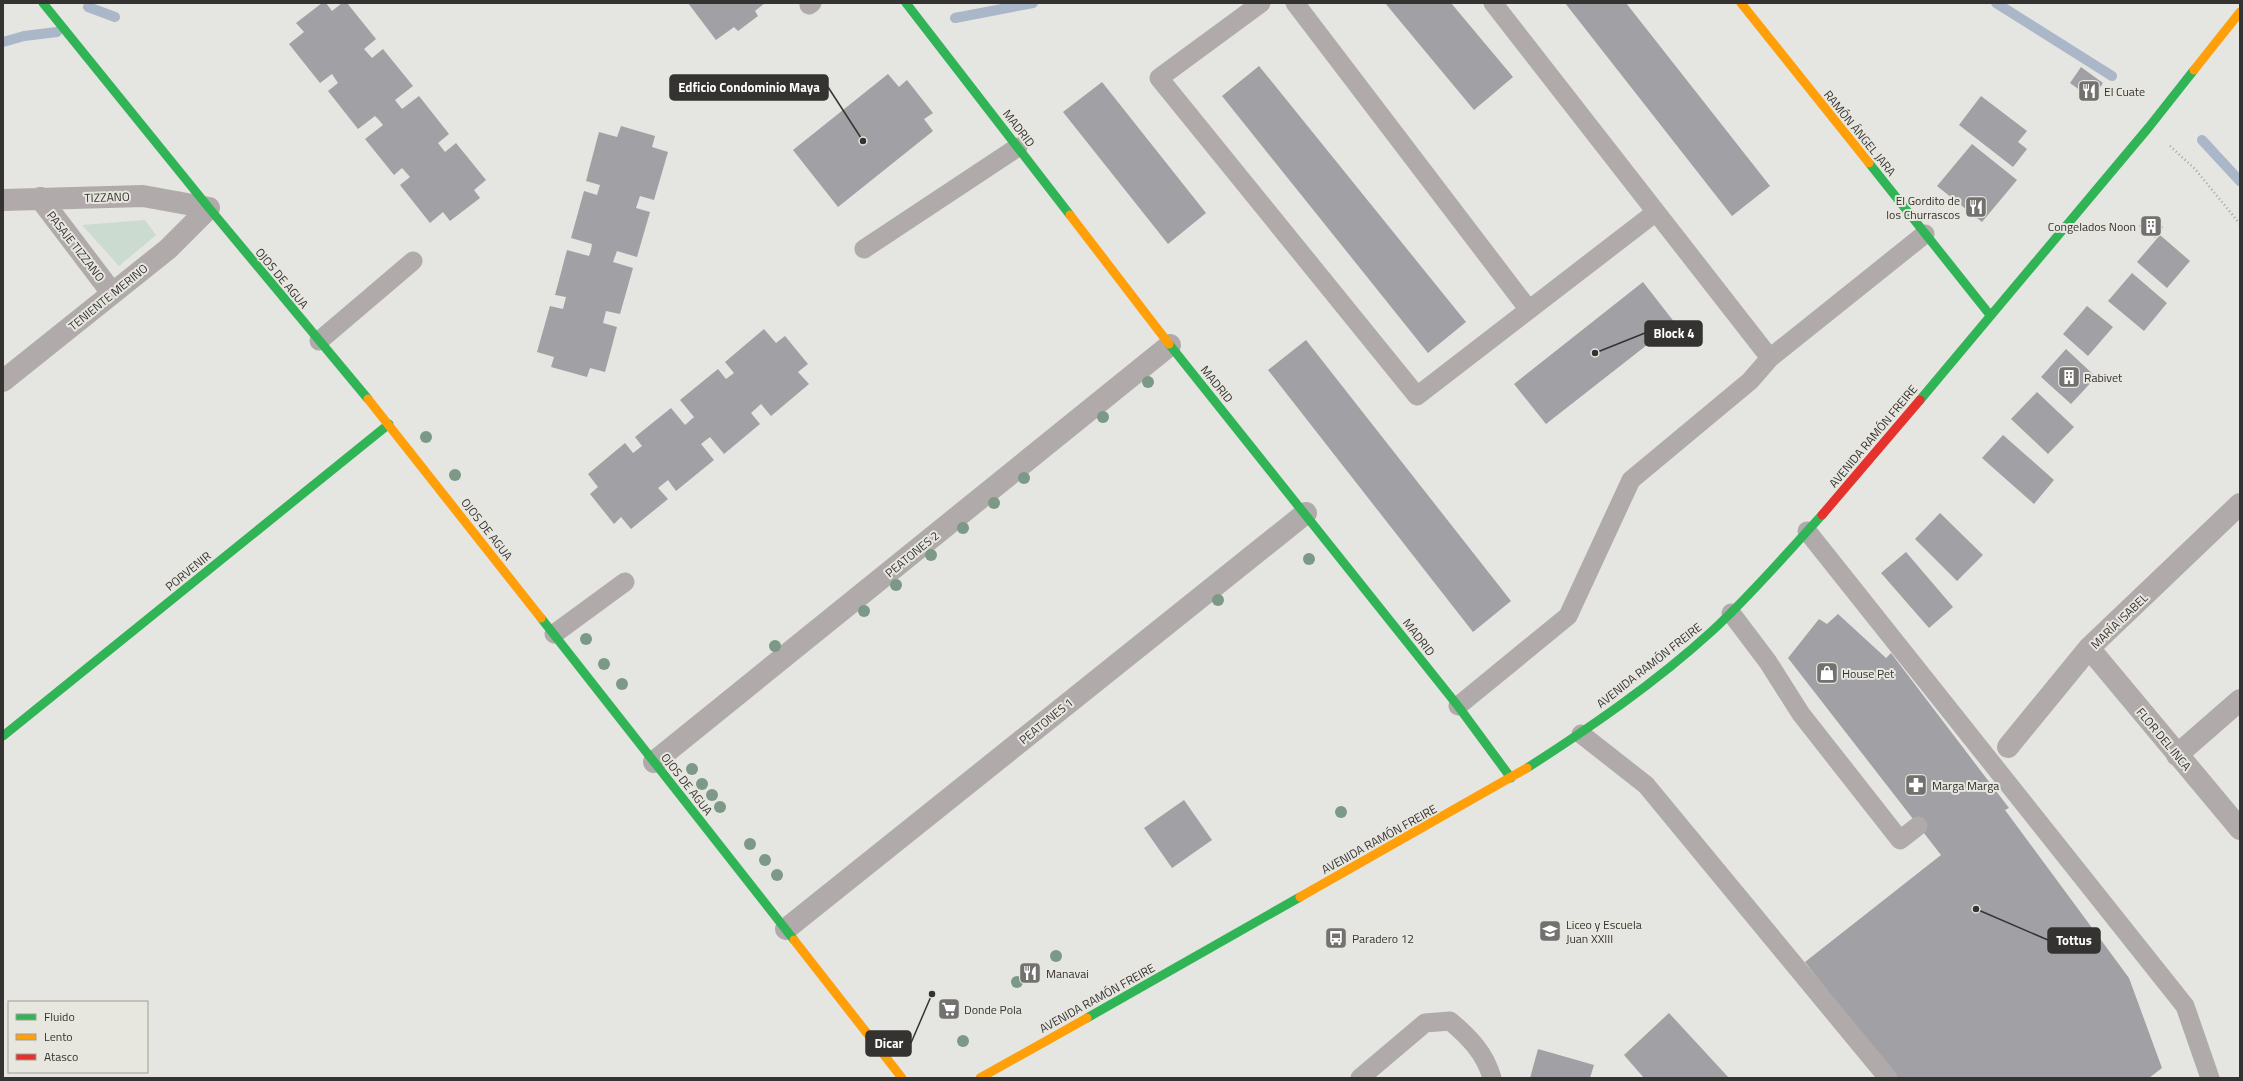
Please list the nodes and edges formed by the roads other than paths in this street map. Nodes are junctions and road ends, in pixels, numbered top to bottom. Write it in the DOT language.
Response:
graph roads {
  1 [pos="906,3"];
  2 [pos="1261,3"];
  3 [pos="1295,3"];
  4 [pos="1493,3"];
  5 [pos="1741,3"];
  6 [pos="45,5"];
  7 [pos="2240,12"];
  8 [pos="1018,147"];
  9 [pos="40,198"];
  10 [pos="3,200"];
  11 [pos="209,208"];
  12 [pos="1656,212"];
  13 [pos="1925,234"];
  14 [pos="864,249"];
  15 [pos="413,261"];
  16 [pos="112,293"];
  17 [pos="1529,310"];
  18 [pos="1990,315"];
  19 [pos="319,341"];
  20 [pos="1170,345"];
  21 [pos="1770,358"];
  22 [pos="3,381"];
  23 [pos="389,424"];
  24 [pos="2240,504"];
  25 [pos="1306,513"];
  26 [pos="1807,531"];
  27 [pos="625,582"];
  28 [pos="1731,613"];
  29 [pos="554,634"];
  30 [pos="2090,648"];
  31 [pos="2240,700"];
  32 [pos="1458,706"];
  33 [pos="1581,734"];
  34 [pos="3,736"];
  35 [pos="2008,747"];
  36 [pos="2177,755"];
  37 [pos="654,762"];
  38 [pos="1990,770"];
  39 [pos="1511,778"];
  40 [pos="1918,826"];
  41 [pos="2240,829"];
  42 [pos="786,929"];
  43 [pos="902,1078"];
  44 [pos="980,1078"];
  45 [pos="1360,1078"];
  46 [pos="1492,1078"];
  47 [pos="1888,1078"];
  48 [pos="2210,1078"];
  1 -- 8 [label="street, MADRID"];
  2 -- 17 [label="lane"];
  3 -- 17 [label="lane"];
  4 -- 12 [label="lane"];
  5 -- 13 [label="street, RAMÓN ÁNGEL JARA"];
  6 -- 11 [label="street, OJOS DE AGUA"];
  7 -- 18 [label="street, AVENIDA RAMÓN FREIRE"];
  8 -- 14 [label="lane"];
  8 -- 20 [label="street, MADRID"];
  9 -- 10 [label="street, TIZZANO"];
  9 -- 11 [label="street, TIZZANO"];
  9 -- 16 [label="street, PASAJE TIZZANO"];
  11 -- 16 [label="street, TENIENTE MERINO"];
  11 -- 19 [label="street, OJOS DE AGUA"];
  12 -- 17 [label="lane"];
  12 -- 21 [label="lane"];
  13 -- 18 [label="street, RAMÓN ÁNGEL JARA"];
  13 -- 21 [label="lane"];
  15 -- 19 [label="lane"];
  16 -- 22 [label="street, TENIENTE MERINO"];
  18 -- 26 [label="street, AVENIDA RAMÓN FREIRE"];
  19 -- 23 [label="street, OJOS DE AGUA"];
  20 -- 25 [label="street, MADRID"];
  20 -- 37 [label="street, PEATONES 2"];
  21 -- 32 [label="lane"];
  23 -- 29 [label="street, OJOS DE AGUA"];
  23 -- 34 [label="street, PORVENIR"];
  24 -- 30 [label="street, MARÍA ISABEL"];
  25 -- 32 [label="street, MADRID"];
  25 -- 42 [label="street, PEATONES 1"];
  26 -- 28 [label="street, AVENIDA RAMÓN FREIRE"];
  26 -- 38 [label="lane"];
  27 -- 29 [label="lane"];
  28 -- 33 [label="street, AVENIDA RAMÓN FREIRE"];
  28 -- 40 [label="lane"];
  29 -- 37 [label="street, OJOS DE AGUA"];
  30 -- 35 [label="street, MARÍA ISABEL"];
  30 -- 36 [label="street, FLOR DEL INCA"];
  31 -- 36 [label="street"];
  32 -- 39 [label="street, MADRID"];
  33 -- 39 [label="street, AVENIDA RAMÓN FREIRE"];
  33 -- 47 [label="lane"];
  35 -- 38 [label="lane"];
  36 -- 41 [label="street, FLOR DEL INCA"];
  37 -- 42 [label="street, OJOS DE AGUA"];
  38 -- 48 [label="lane"];
  39 -- 44 [label="street, AVENIDA RAMÓN FREIRE"];
  42 -- 43 [label="street, OJOS DE AGUA"];
  45 -- 46 [label="lane"];
}
